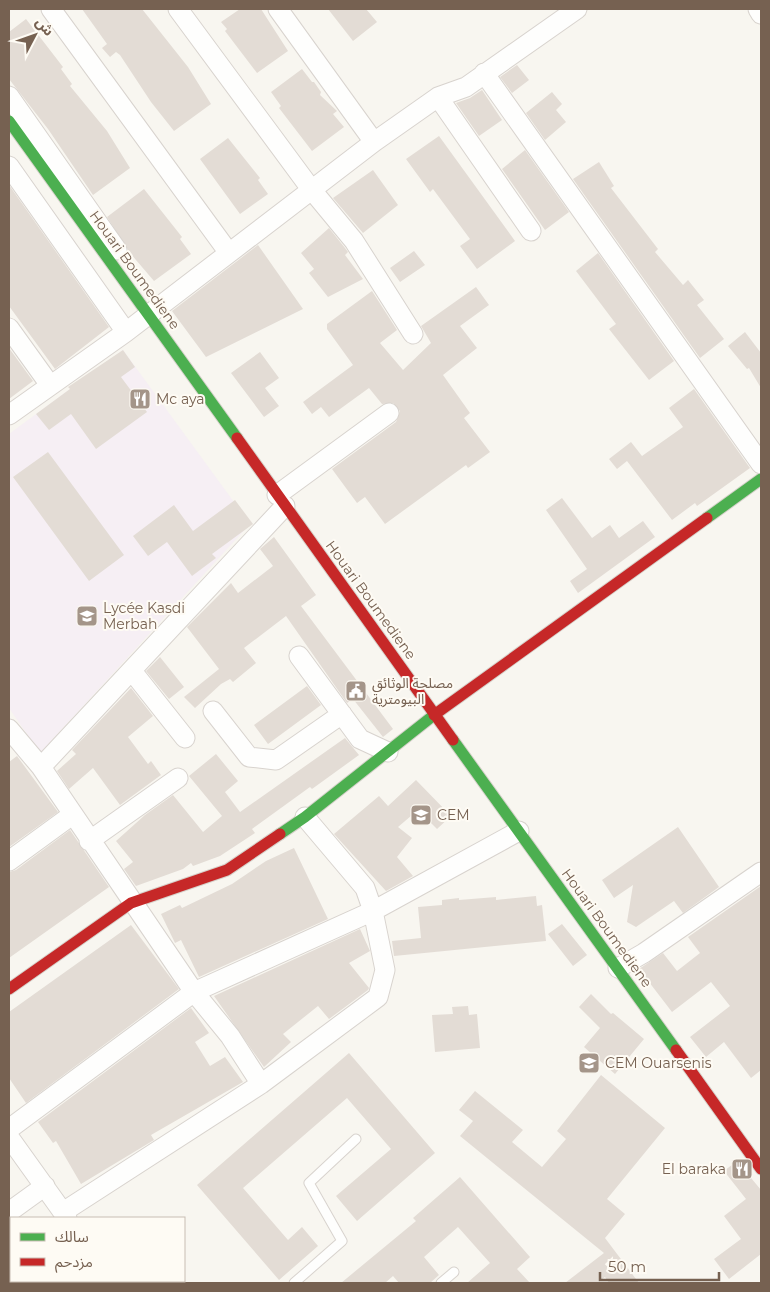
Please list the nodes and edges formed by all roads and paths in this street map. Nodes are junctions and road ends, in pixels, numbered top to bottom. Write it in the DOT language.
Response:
graph roads {
  1 [pos="51,9"];
  2 [pos="178,9"];
  3 [pos="278,9"];
  4 [pos="576,9"];
  5 [pos="758,9"];
  6 [pos="761,14"];
  7 [pos="484,73"];
  8 [pos="9,96"];
  9 [pos="438,97"];
  10 [pos="9,121"];
  11 [pos="374,142"];
  12 [pos="9,166"];
  13 [pos="311,189"];
  14 [pos="531,231"];
  15 [pos="229,253"];
  16 [pos="152,312"];
  17 [pos="9,328"];
  18 [pos="126,332"];
  19 [pos="412,334"];
  20 [pos="50,385"];
  21 [pos="389,413"];
  22 [pos="9,415"];
  23 [pos="761,464"];
  24 [pos="761,479"];
  25 [pos="281,500"];
  26 [pos="299,656"];
  27 [pos="132,672"];
  28 [pos="213,711"];
  29 [pos="342,714"];
  30 [pos="435,715"];
  31 [pos="185,738"];
  32 [pos="12,739"];
  33 [pos="388,752"];
  34 [pos="41,767"];
  35 [pos="178,778"];
  36 [pos="72,815"];
  37 [pos="305,817"];
  38 [pos="518,831"];
  39 [pos="89,841"];
  40 [pos="9,861"];
  41 [pos="761,872"];
  42 [pos="132,903"];
  43 [pos="372,911"];
  44 [pos="618,968"];
  45 [pos="9,989"];
  46 [pos="194,992"];
  47 [pos="261,1084"];
  48 [pos="9,1129"];
  49 [pos="9,1137"];
  50 [pos="356,1139"];
  51 [pos="761,1169"];
  52 [pos="45,1186"];
  53 [pos="9,1212"];
  54 [pos="65,1215"];
  55 [pos="454,1272"];
  56 [pos="294,1283"];
  57 [pos="441,1283"];
  1 -- 15 [label="street"];
  2 -- 13 [label="street"];
  3 -- 11 [label="street"];
  4 -- 7 [label="street"];
  5 -- 6 [label="street"];
  7 -- 9 [label="street"];
  7 -- 23 [label="street"];
  8 -- 16 [label="street"];
  9 -- 11 [label="street"];
  9 -- 14 [label="street"];
  10 -- 16 [label="main road, Houari Boumediene"];
  11 -- 13 [label="street"];
  12 -- 18 [label="street"];
  13 -- 15 [label="street"];
  13 -- 19 [label="street"];
  15 -- 16 [label="street"];
  16 -- 18 [label="street"];
  16 -- 25 [label="main road, Houari Boumediene"];
  17 -- 20 [label="street"];
  18 -- 20 [label="street"];
  20 -- 22 [label="street"];
  21 -- 25 [label="street"];
  24 -- 30 [label="main road"];
  25 -- 27 [label="street"];
  25 -- 30 [label="main road, Houari Boumediene"];
  26 -- 29 [label="street"];
  27 -- 31 [label="street"];
  27 -- 34 [label="street"];
  28 -- 29 [label="street"];
  29 -- 33 [label="street"];
  30 -- 33 [label="main road"];
  30 -- 38 [label="main road, Houari Boumediene"];
  32 -- 34 [label="street"];
  33 -- 37 [label="main road"];
  34 -- 36 [label="street"];
  35 -- 39 [label="street"];
  36 -- 39 [label="street"];
  36 -- 40 [label="street"];
  37 -- 42 [label="main road"];
  37 -- 43 [label="street"];
  38 -- 43 [label="street"];
  38 -- 44 [label="main road, Houari Boumediene"];
  39 -- 42 [label="street"];
  41 -- 44 [label="street"];
  42 -- 45 [label="main road"];
  42 -- 46 [label="street"];
  43 -- 46 [label="street"];
  43 -- 47 [label="street"];
  44 -- 51 [label="main road, Houari Boumediene"];
  46 -- 47 [label="street"];
  46 -- 48 [label="street"];
  47 -- 54 [label="street"];
  49 -- 52 [label="street"];
  50 -- 56 [label="lane"];
  52 -- 53 [label="street"];
  52 -- 54 [label="street"];
  55 -- 57 [label="lane"];
}
